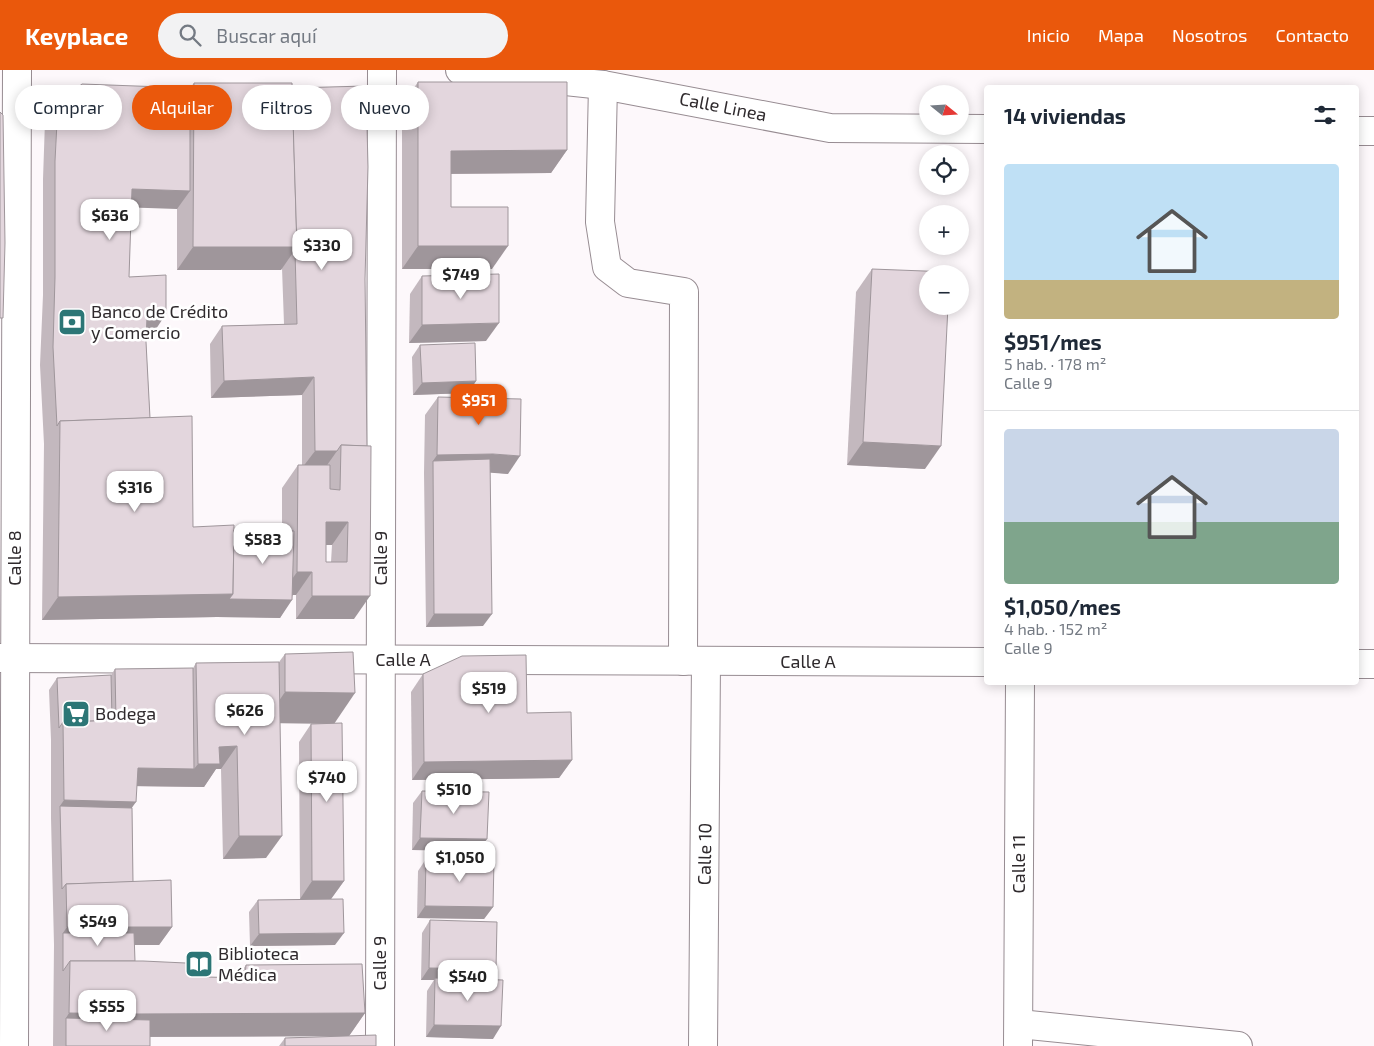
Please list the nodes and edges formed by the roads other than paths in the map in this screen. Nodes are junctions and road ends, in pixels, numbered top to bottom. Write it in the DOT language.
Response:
graph roads {
  1 [pos="17,70"];
  2 [pos="382,70"];
  3 [pos="460,70"];
  4 [pos="603,84"];
  5 [pos="984,129"];
  6 [pos="1359,131"];
  7 [pos="1374,131"];
  8 [pos="8,658"];
  9 [pos="381,660"];
  10 [pos="695,661"];
  11 [pos="984,662"];
  12 [pos="1359,664"];
  13 [pos="1374,664"];
  14 [pos="1020,685"];
  15 [pos="1018,1035"];
  16 [pos="14,1046"];
  17 [pos="380,1046"];
  18 [pos="703,1046"];
  19 [pos="1238,1046"];
  1 -- 8 [label="street, Calle 8"];
  2 -- 9 [label="street, Calle 9"];
  3 -- 4 [label="street, Calle Linea"];
  4 -- 5 [label="street, Calle Linea"];
  4 -- 10 [label="street, Calle 10"];
  6 -- 7 [label="street"];
  8 -- 9 [label="street, Calle A"];
  8 -- 16 [label="street, Calle 8"];
  9 -- 10 [label="street, Calle A"];
  9 -- 17 [label="street, Calle 9"];
  10 -- 11 [label="street, Calle A"];
  10 -- 18 [label="street, Calle 10"];
  12 -- 13 [label="street"];
  14 -- 15 [label="street, Calle 11"];
  15 -- 19 [label="street"];
}
